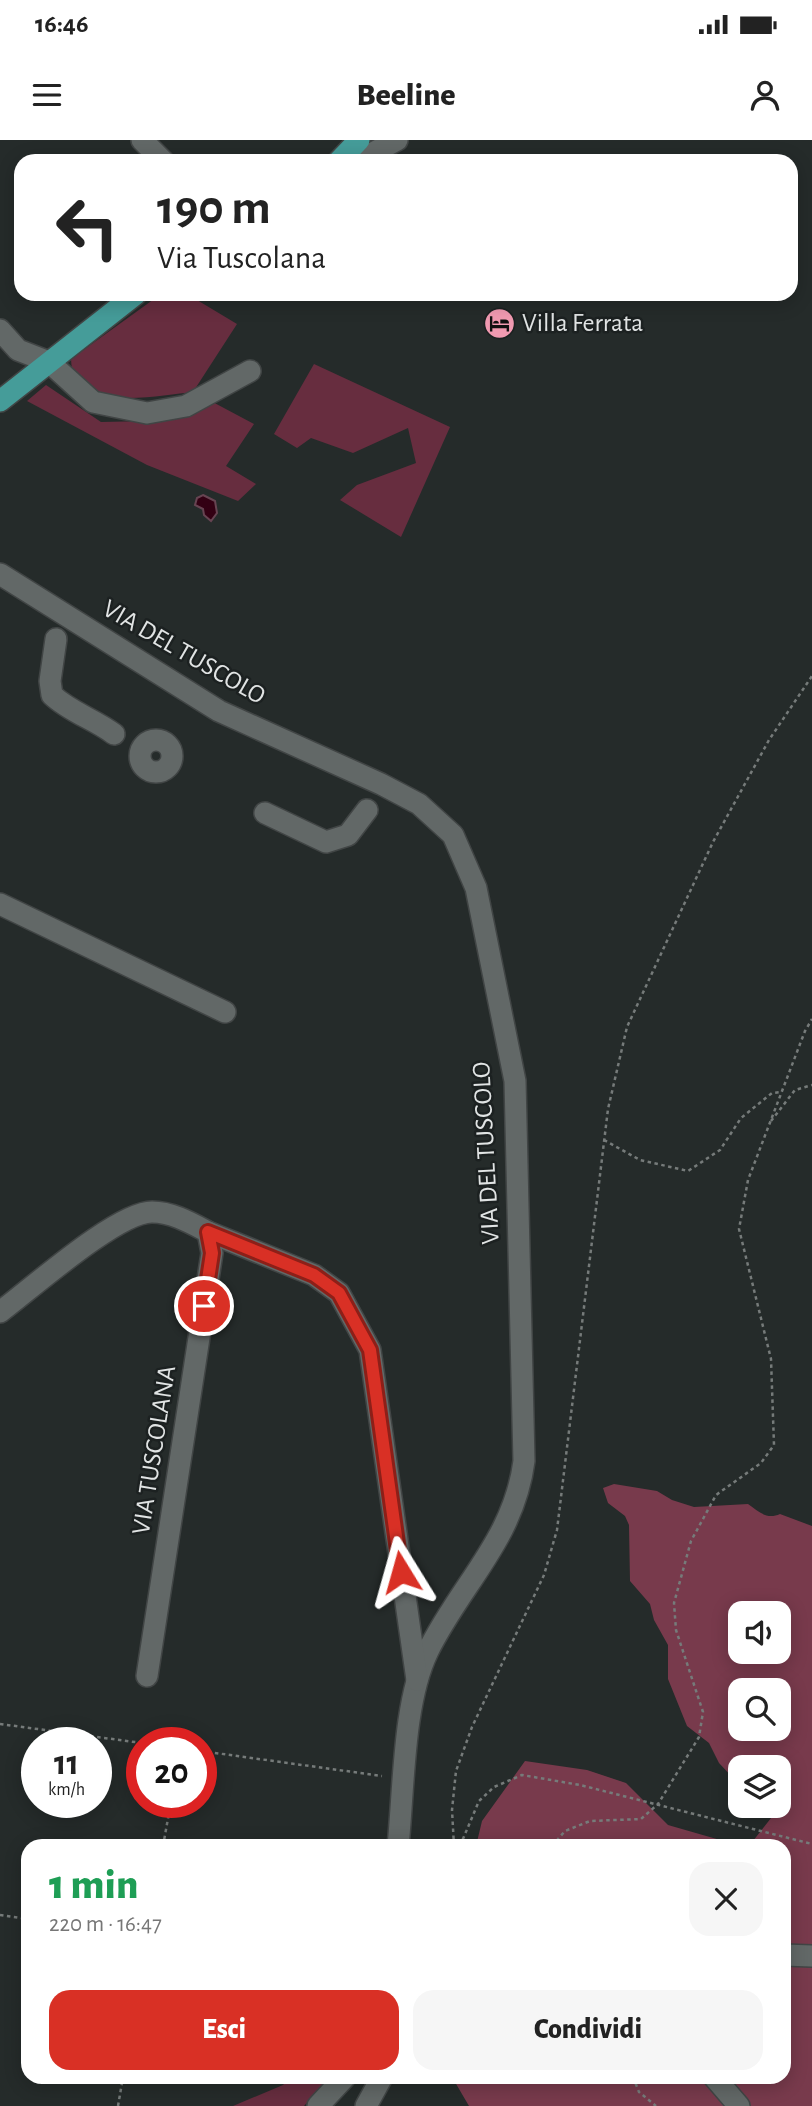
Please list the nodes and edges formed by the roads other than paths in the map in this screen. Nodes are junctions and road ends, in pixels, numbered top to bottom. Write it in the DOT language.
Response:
graph roads {
  1 [pos="142,140"];
  2 [pos="359,140"];
  3 [pos="383,143"];
  4 [pos="156,154"];
  5 [pos="346,154"];
  6 [pos="368,154"];
  7 [pos="127,301"];
  8 [pos="0,330"];
  9 [pos="49,362"];
  10 [pos="250,371"];
  11 [pos="0,401"];
  12 [pos="0,573"];
  13 [pos="56,639"];
  14 [pos="114,734"];
  15 [pos="367,810"];
  16 [pos="265,813"];
  17 [pos="0,904"];
  18 [pos="225,1012"];
  19 [pos="208,1232"];
  20 [pos="0,1312"];
  21 [pos="147,1676"];
  22 [pos="417,1682"];
  23 [pos="399,1839"];
  24 [pos="791,1955"];
  25 [pos="812,1956"];
  26 [pos="338,2084"];
  27 [pos="378,2084"];
  28 [pos="720,2084"];
  29 [pos="318,2106"];
  30 [pos="366,2106"];
  31 [pos="739,2106"];
  1 -- 4 [label="street"];
  2 -- 5 [label="main road"];
  3 -- 6 [label="street"];
  7 -- 9 [label="main road"];
  8 -- 9 [label="street"];
  9 -- 10 [label="street"];
  9 -- 11 [label="main road"];
  12 -- 22 [label="street, VIA DEL TUSCOLO"];
  13 -- 14 [label="street"];
  15 -- 16 [label="street"];
  17 -- 18 [label="street"];
  19 -- 20 [label="street"];
  19 -- 21 [label="street, VIA TUSCOLANA"];
  19 -- 22 [label="street"];
  22 -- 23 [label="street, VIA DEL TUSCOLO"];
  24 -- 25 [label="street"];
  26 -- 29 [label="street"];
  27 -- 30 [label="street"];
  28 -- 31 [label="street"];
}
